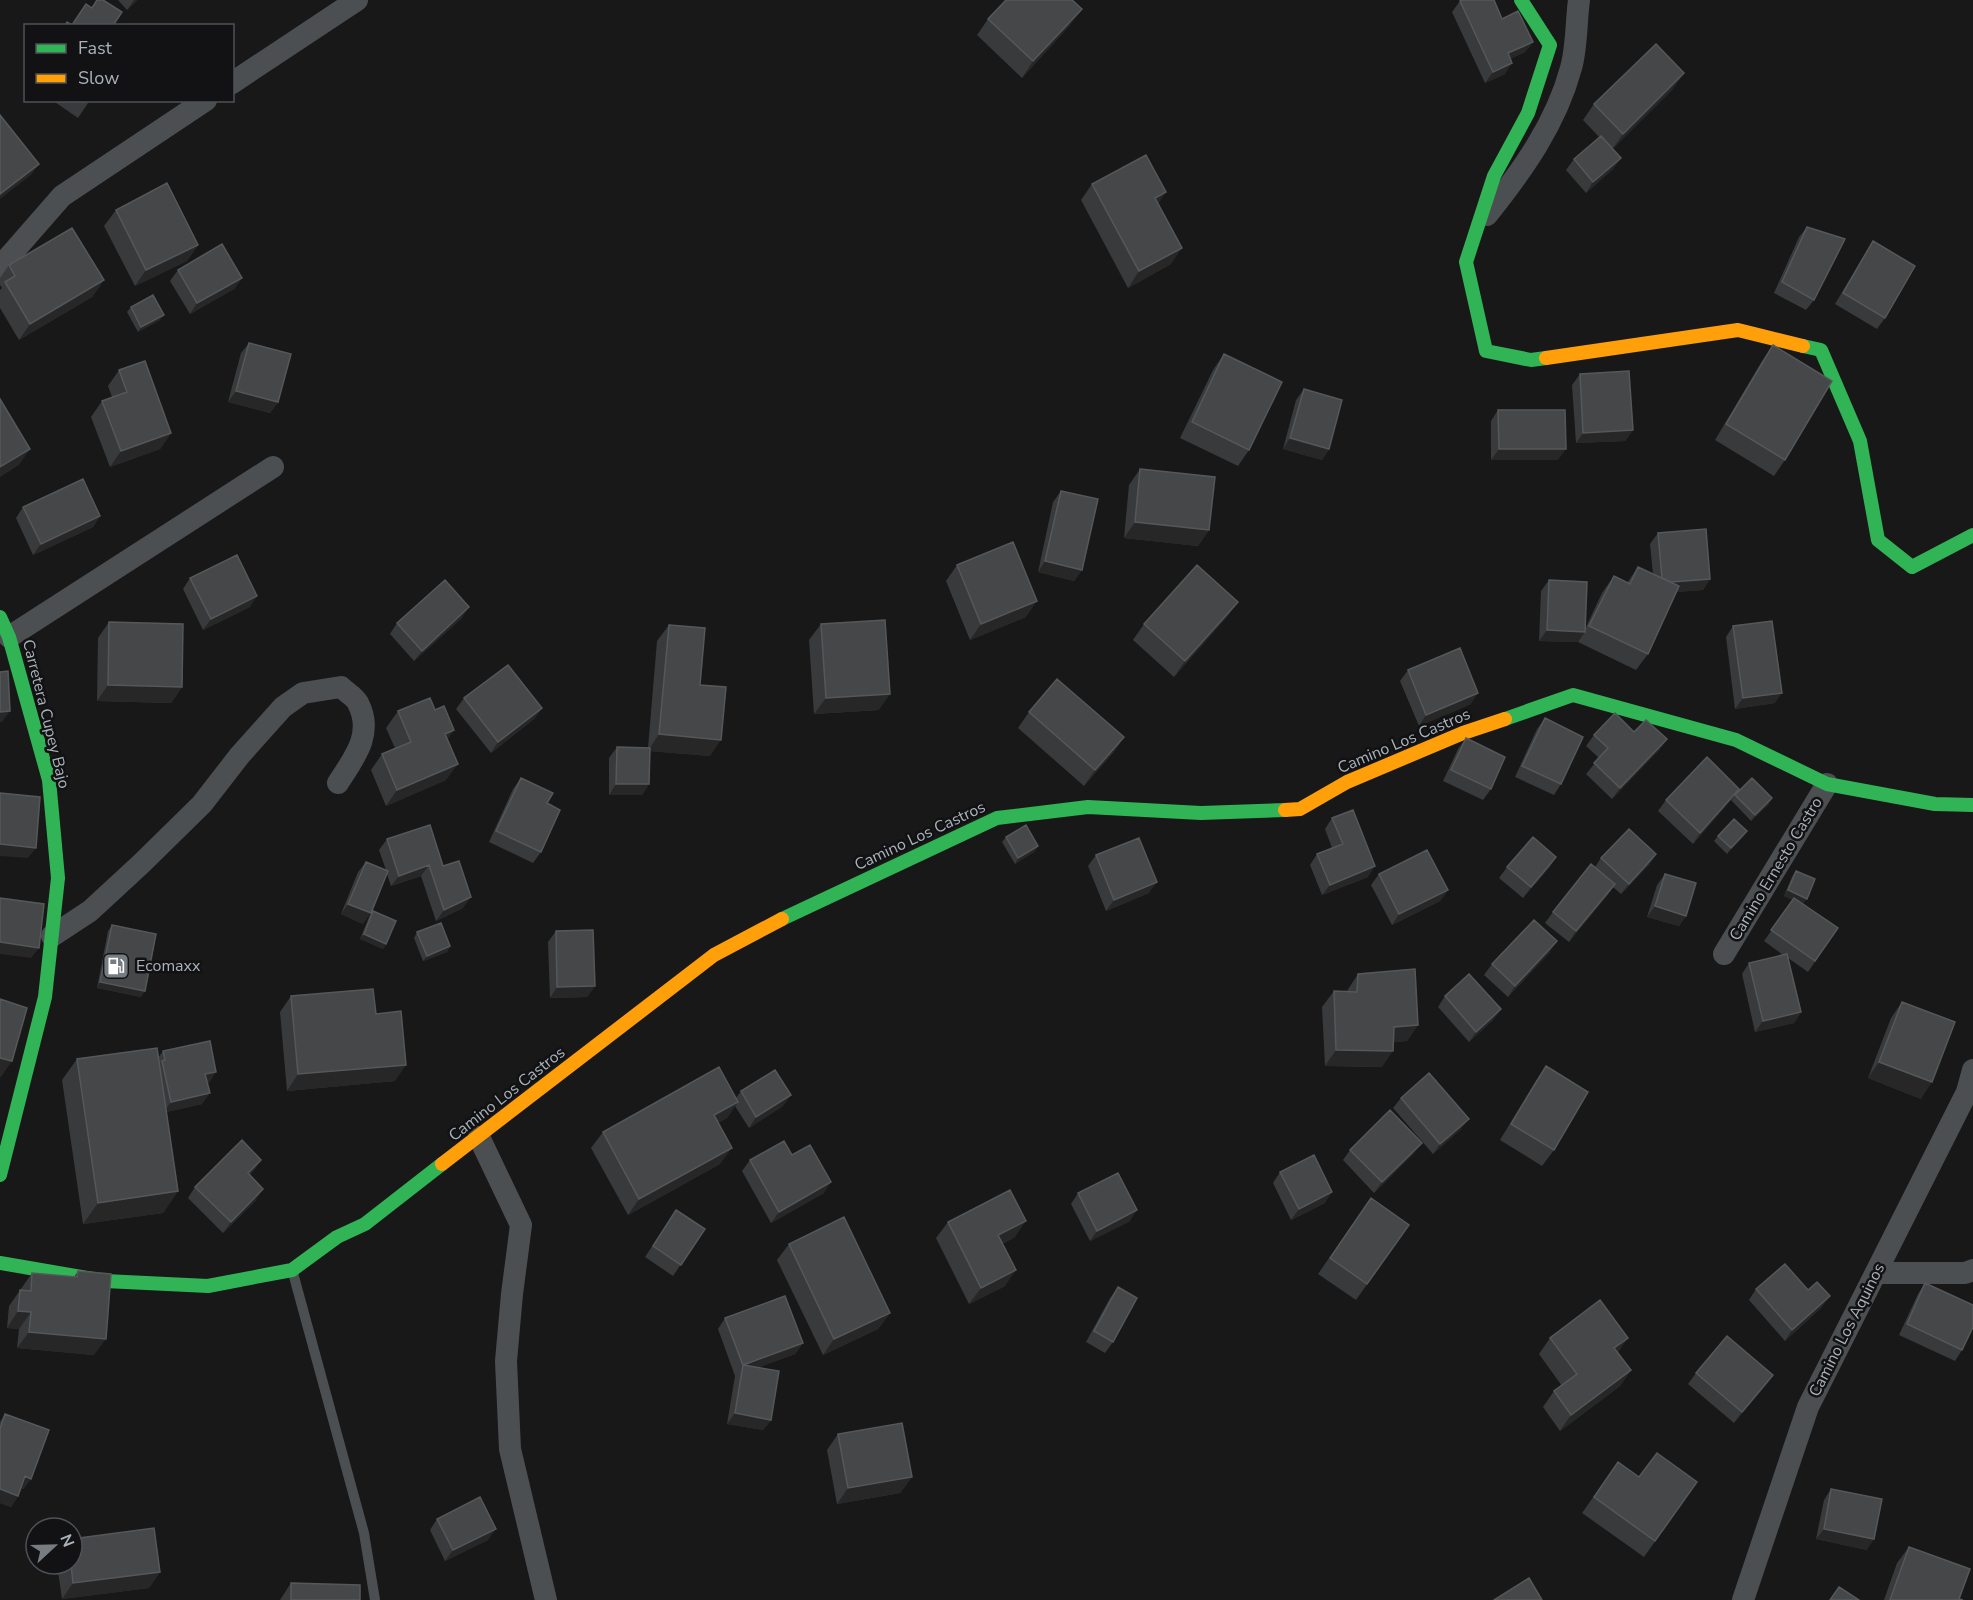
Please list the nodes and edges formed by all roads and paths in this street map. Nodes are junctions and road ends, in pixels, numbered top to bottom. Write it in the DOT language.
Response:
graph roads {
  1 [pos="357,0"];
  2 [pos="1521,0"];
  3 [pos="1579,0"];
  4 [pos="234,82"];
  5 [pos="203,102"];
  6 [pos="1477,228"];
  7 [pos="0,267"];
  8 [pos="273,467"];
  9 [pos="1973,535"];
  10 [pos="5,627"];
  11 [pos="338,783"];
  12 [pos="1827,784"];
  13 [pos="1973,805"];
  14 [pos="52,936"];
  15 [pos="1724,954"];
  16 [pos="1973,1070"];
  17 [pos="479,1137"];
  18 [pos="0,1175"];
  19 [pos="0,1263"];
  20 [pos="292,1269"];
  21 [pos="1973,1270"];
  22 [pos="1876,1273"];
  23 [pos="375,1600"];
  24 [pos="546,1600"];
  25 [pos="1743,1600"];
  1 -- 4 [label="street"];
  2 -- 6 [label="street"];
  3 -- 6 [label="street"];
  5 -- 7 [label="street"];
  6 -- 9 [label="street"];
  8 -- 10 [label="street"];
  10 -- 14 [label="street, Carretera Cupey Bajo"];
  11 -- 14 [label="street"];
  12 -- 13 [label="street, Camino Los Castros"];
  12 -- 15 [label="street, Camino Ernesto Castro"];
  12 -- 17 [label="street, Camino Los Castros"];
  14 -- 18 [label="street, Carretera Cupey Bajo"];
  16 -- 22 [label="street, Camino Los Aquinos"];
  17 -- 20 [label="street, Camino Los Castros"];
  17 -- 24 [label="street"];
  19 -- 20 [label="street, Camino Los Castros"];
  20 -- 23 [label="lane"];
  21 -- 22 [label="street"];
  22 -- 25 [label="street, Camino Los Aquinos"];
}
